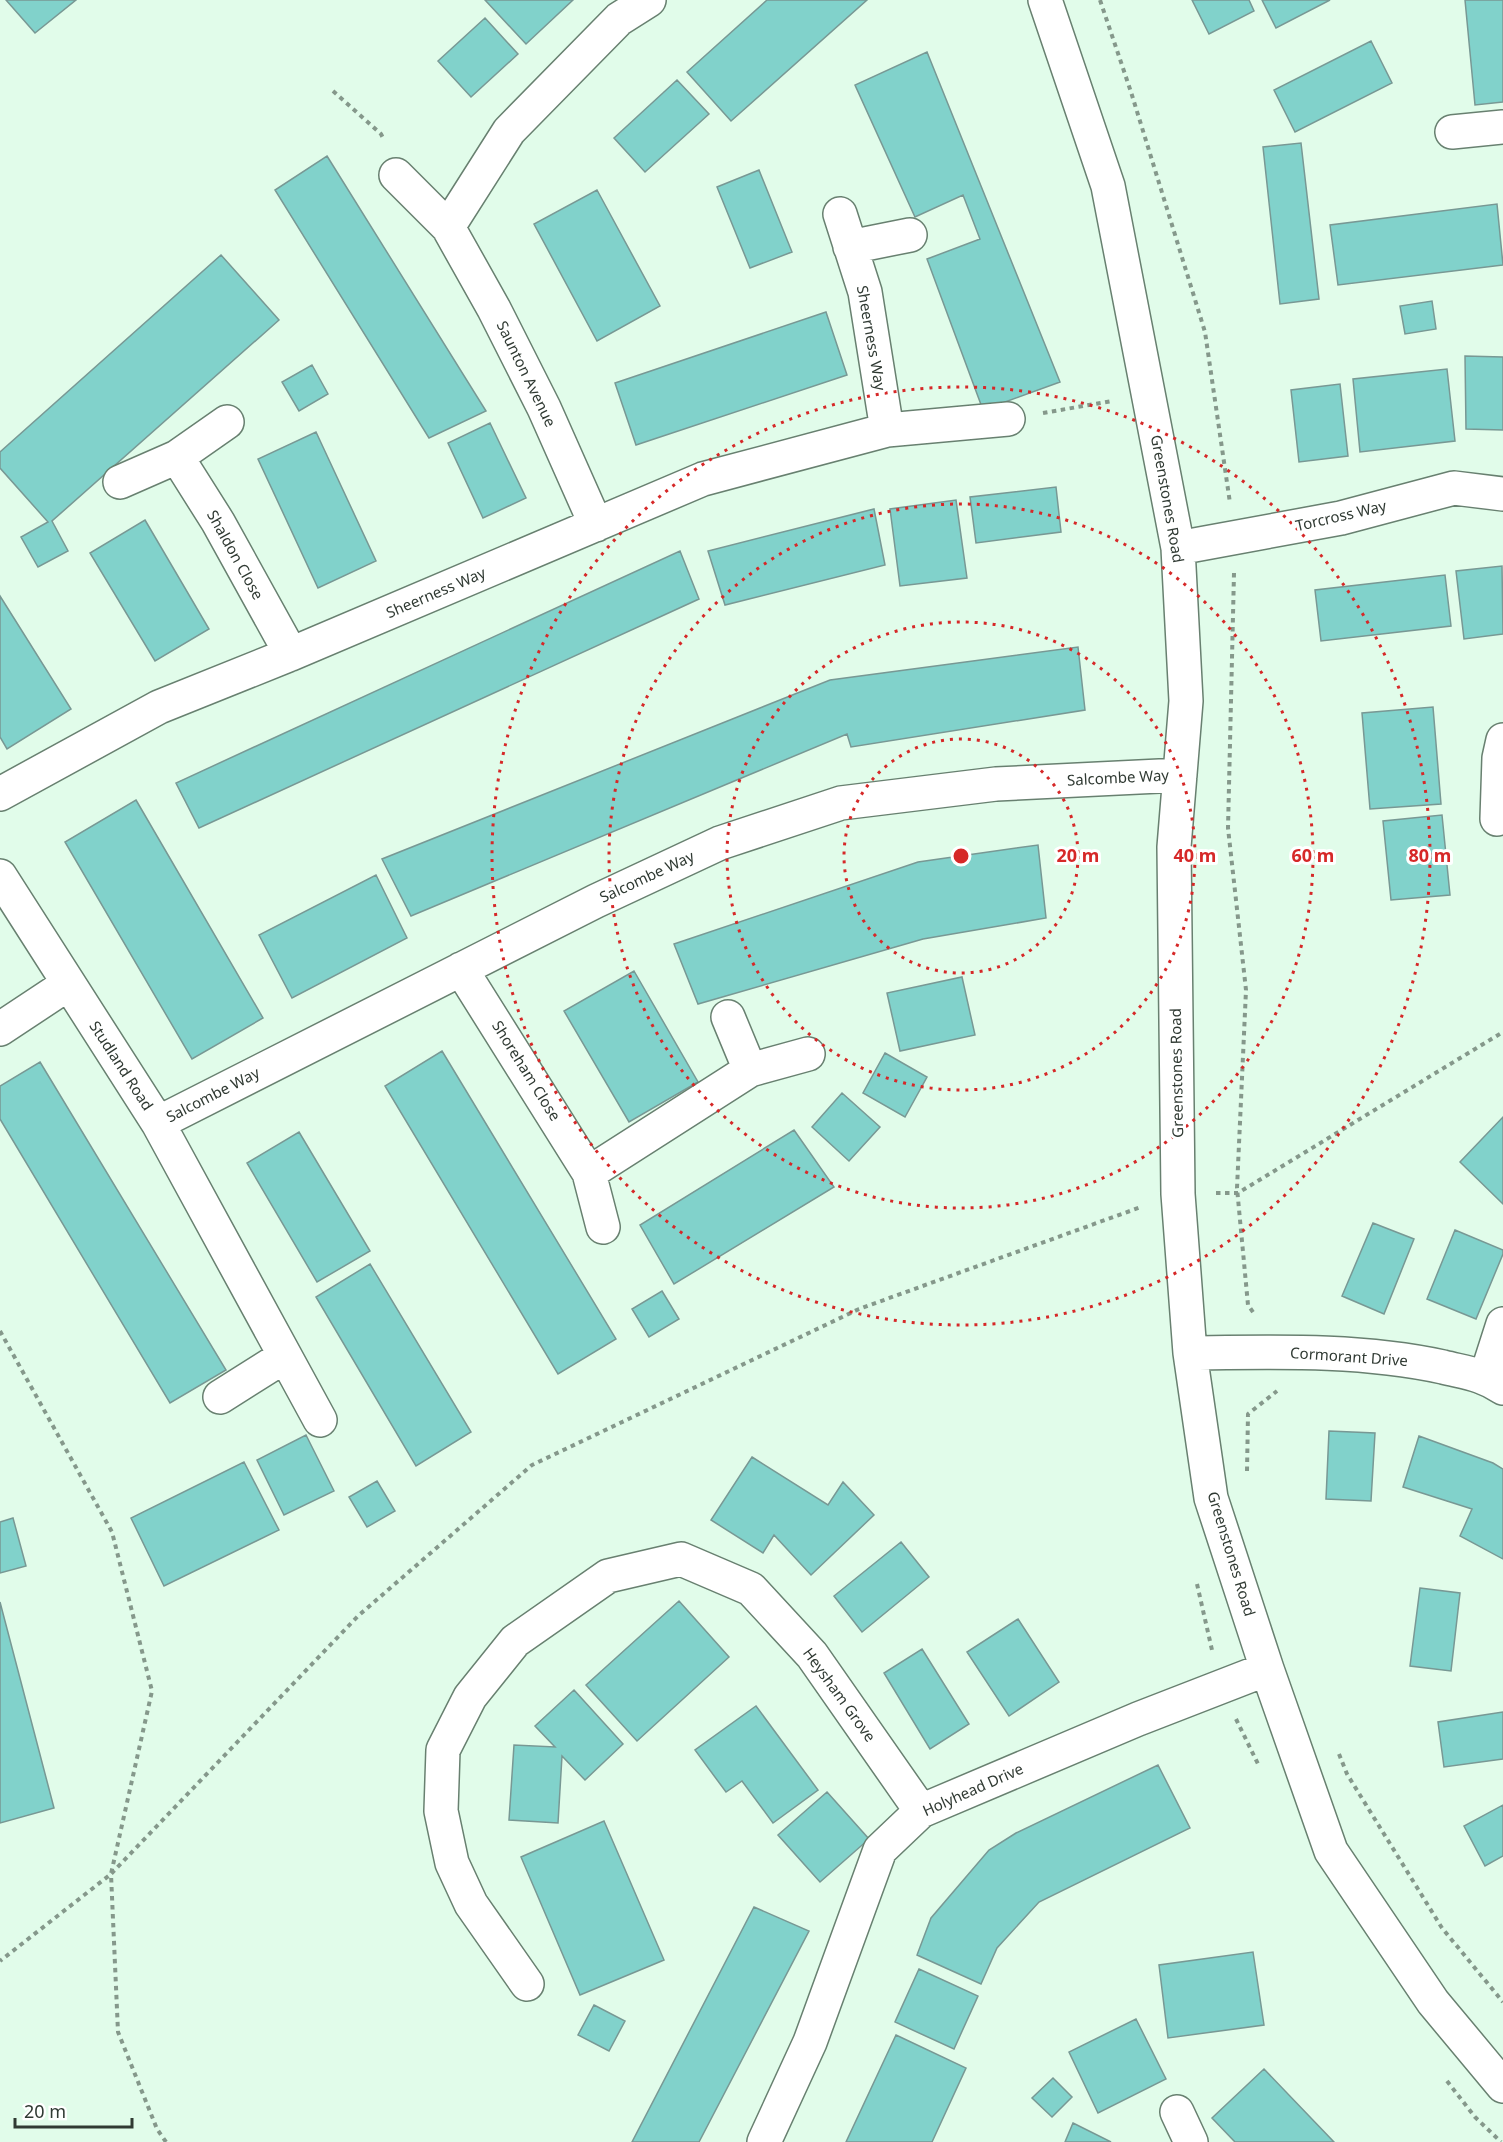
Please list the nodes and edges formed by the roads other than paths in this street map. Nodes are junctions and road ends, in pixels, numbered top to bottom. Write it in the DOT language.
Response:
graph roads {
  1 [pos="649,0"];
  2 [pos="1045,0"];
  3 [pos="1503,127"];
  4 [pos="1452,132"];
  5 [pos="396,175"];
  6 [pos="840,214"];
  7 [pos="448,227"];
  8 [pos="910,235"];
  9 [pos="850,246"];
  10 [pos="1008,419"];
  11 [pos="227,422"];
  12 [pos="887,430"];
  13 [pos="177,457"];
  14 [pos="120,482"];
  15 [pos="1503,494"];
  16 [pos="596,525"];
  17 [pos="1178,548"];
  18 [pos="291,654"];
  19 [pos="1502,752"];
  20 [pos="1180,775"];
  21 [pos="0,794"];
  22 [pos="1497,819"];
  23 [pos="0,876"];
  24 [pos="461,969"];
  25 [pos="68,984"];
  26 [pos="728,1017"];
  27 [pos="0,1029"];
  28 [pos="808,1054"];
  29 [pos="750,1070"];
  30 [pos="158,1124"];
  31 [pos="589,1173"];
  32 [pos="603,1227"];
  33 [pos="1503,1324"];
  34 [pos="1190,1353"];
  35 [pos="285,1356"];
  36 [pos="1494,1382"];
  37 [pos="220,1397"];
  38 [pos="320,1420"];
  39 [pos="1268,1669"];
  40 [pos="921,1811"];
  41 [pos="527,1984"];
  42 [pos="1503,2086"];
  43 [pos="1177,2112"];
  44 [pos="764,2142"];
  45 [pos="1191,2142"];
  1 -- 7 [label="street"];
  2 -- 17 [label="street, Greenstones Road"];
  3 -- 4 [label="street"];
  5 -- 7 [label="street, Saunton Avenue"];
  6 -- 9 [label="street, Sheerness Way"];
  7 -- 16 [label="street, Saunton Avenue"];
  8 -- 9 [label="street"];
  9 -- 12 [label="street, Sheerness Way"];
  10 -- 12 [label="street, Sheerness Way"];
  11 -- 13 [label="street"];
  12 -- 16 [label="street, Sheerness Way"];
  13 -- 14 [label="street"];
  13 -- 18 [label="street, Shaldon Close"];
  15 -- 17 [label="street, Torcross Way"];
  16 -- 18 [label="street, Sheerness Way"];
  17 -- 20 [label="street, Greenstones Road"];
  18 -- 21 [label="street, Sheerness Way"];
  19 -- 22 [label="street"];
  20 -- 24 [label="street, Salcombe Way"];
  20 -- 34 [label="street, Greenstones Road"];
  23 -- 25 [label="street, Studland Road"];
  24 -- 30 [label="street, Salcombe Way"];
  24 -- 31 [label="street, Shoreham Close"];
  25 -- 27 [label="street"];
  25 -- 30 [label="street, Studland Road"];
  26 -- 29 [label="street"];
  28 -- 29 [label="street"];
  29 -- 31 [label="street"];
  30 -- 35 [label="street, Studland Road"];
  31 -- 32 [label="street, Shoreham Close"];
  33 -- 36 [label="street"];
  34 -- 36 [label="street, Cormorant Drive"];
  34 -- 39 [label="street, Greenstones Road"];
  35 -- 37 [label="street"];
  35 -- 38 [label="street, Studland Road"];
  39 -- 40 [label="street, Holyhead Drive"];
  39 -- 42 [label="street, Greenstones Road"];
  40 -- 41 [label="street, Heysham Grove"];
  40 -- 44 [label="street, Holyhead Drive"];
  43 -- 45 [label="street"];
}
